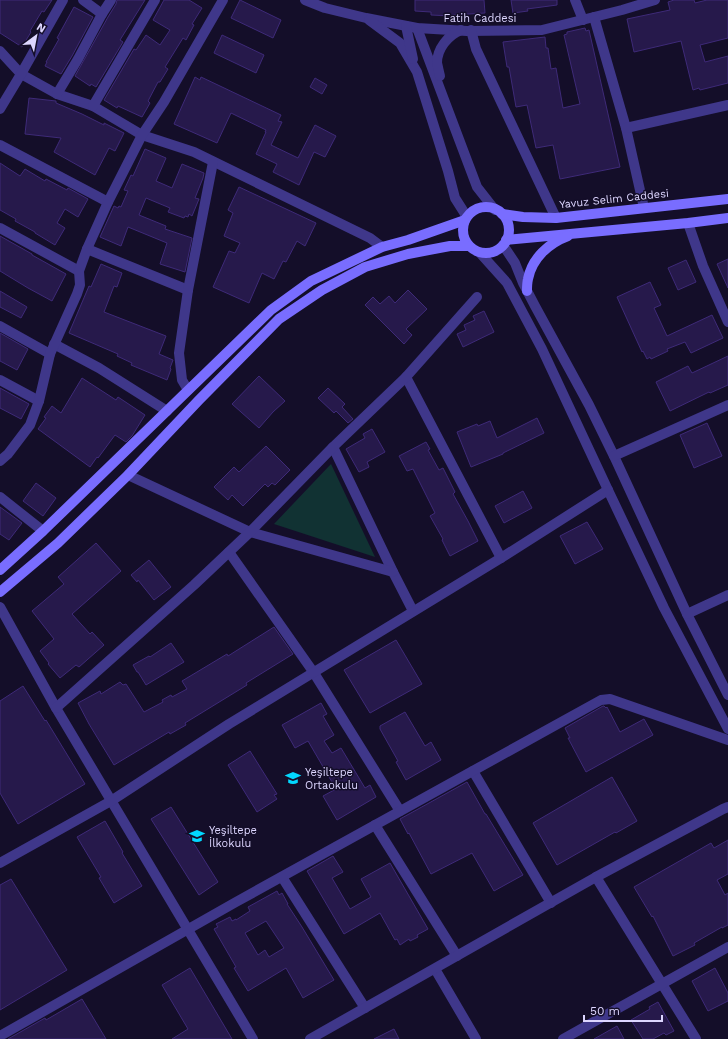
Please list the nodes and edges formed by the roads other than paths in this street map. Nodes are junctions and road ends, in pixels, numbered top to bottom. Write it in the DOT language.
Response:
graph roads {
  1 [pos="63,0"];
  2 [pos="83,0"];
  3 [pos="111,0"];
  4 [pos="155,0"];
  5 [pos="223,0"];
  6 [pos="305,0"];
  7 [pos="575,0"];
  8 [pos="655,0"];
  9 [pos="102,14"];
  10 [pos="594,17"];
  11 [pos="366,18"];
  12 [pos="583,20"];
  13 [pos="406,26"];
  14 [pos="417,28"];
  15 [pos="466,30"];
  16 [pos="0,51"];
  17 [pos="417,72"];
  18 [pos="21,74"];
  19 [pos="58,94"];
  20 [pos="728,105"];
  21 [pos="93,106"];
  22 [pos="0,109"];
  23 [pos="453,124"];
  24 [pos="626,128"];
  25 [pos="142,135"];
  26 [pos="0,145"];
  27 [pos="213,162"];
  28 [pos="728,199"];
  29 [pos="108,202"];
  30 [pos="644,208"];
  31 [pos="498,212"];
  32 [pos="466,218"];
  33 [pos="556,218"];
  34 [pos="728,218"];
  35 [pos="688,223"];
  36 [pos="0,228"];
  37 [pos="577,233"];
  38 [pos="505,242"];
  39 [pos="468,246"];
  40 [pos="382,247"];
  41 [pos="87,249"];
  42 [pos="480,253"];
  43 [pos="79,271"];
  44 [pos="188,290"];
  45 [pos="527,291"];
  46 [pos="477,297"];
  47 [pos="728,322"];
  48 [pos="0,326"];
  49 [pos="52,349"];
  50 [pos="406,377"];
  51 [pos="0,380"];
  52 [pos="188,390"];
  53 [pos="39,401"];
  54 [pos="728,405"];
  55 [pos="167,411"];
  56 [pos="333,447"];
  57 [pos="614,456"];
  58 [pos="0,461"];
  59 [pos="128,475"];
  60 [pos="608,490"];
  61 [pos="0,497"];
  62 [pos="43,530"];
  63 [pos="250,532"];
  64 [pos="229,552"];
  65 [pos="501,558"];
  66 [pos="0,570"];
  67 [pos="393,572"];
  68 [pos="0,592"];
  69 [pos="728,595"];
  70 [pos="0,607"];
  71 [pos="413,612"];
  72 [pos="687,614"];
  73 [pos="314,673"];
  74 [pos="728,695"];
  75 [pos="56,708"];
  76 [pos="728,729"];
  77 [pos="728,740"];
  78 [pos="473,771"];
  79 [pos="111,801"];
  80 [pos="726,806"];
  81 [pos="400,811"];
  82 [pos="375,825"];
  83 [pos="0,863"];
  84 [pos="282,877"];
  85 [pos="596,878"];
  86 [pos="551,903"];
  87 [pos="188,930"];
  88 [pos="728,947"];
  89 [pos="458,956"];
  90 [pos="434,969"];
  91 [pos="661,984"];
  92 [pos="365,1008"];
  93 [pos="0,1036"];
  94 [pos="253,1039"];
  95 [pos="310,1039"];
  96 [pos="476,1039"];
  97 [pos="563,1039"];
  98 [pos="696,1039"];
  1 -- 18 [label="street"];
  2 -- 9 [label="street"];
  3 -- 9 [label="street"];
  4 -- 21 [label="street"];
  5 -- 25 [label="street"];
  6 -- 11 [label="street, Fatih Caddesi"];
  7 -- 12 [label="street"];
  8 -- 10 [label="street, Fatih Caddesi"];
  9 -- 19 [label="street"];
  10 -- 12 [label="street, Fatih Caddesi"];
  10 -- 24 [label="street"];
  11 -- 13 [label="street, Fatih Caddesi"];
  11 -- 17 [label="street"];
  12 -- 15 [label="street, Fatih Caddesi"];
  13 -- 14 [label="street, Fatih Caddesi"];
  13 -- 17 [label="street"];
  14 -- 15 [label="street, Fatih Caddesi"];
  14 -- 23 [label="street"];
  15 -- 23 [label="street"];
  15 -- 33 [label="street"];
  16 -- 18 [label="street"];
  17 -- 32 [label="street"];
  18 -- 19 [label="street"];
  18 -- 22 [label="street"];
  19 -- 21 [label="street"];
  20 -- 24 [label="street"];
  21 -- 25 [label="street"];
  23 -- 31 [label="street"];
  24 -- 30 [label="street"];
  25 -- 27 [label="street"];
  25 -- 29 [label="street"];
  26 -- 29 [label="street"];
  27 -- 40 [label="street"];
  27 -- 44 [label="street"];
  28 -- 30 [label="main road, Yavuz Selim Caddesi"];
  29 -- 41 [label="street"];
  30 -- 33 [label="main road, Yavuz Selim Caddesi"];
  31 -- 32 [label="main road"];
  31 -- 33 [label="main road, Yavuz Selim Caddesi"];
  31 -- 38 [label="main road"];
  32 -- 39 [label="main road"];
  32 -- 40 [label="main road"];
  34 -- 35 [label="main road"];
  35 -- 37 [label="main road"];
  35 -- 47 [label="street"];
  36 -- 43 [label="street"];
  37 -- 38 [label="main road"];
  37 -- 45 [label="main road"];
  38 -- 42 [label="main road"];
  38 -- 45 [label="street"];
  39 -- 42 [label="main road"];
  39 -- 59 [label="main road"];
  40 -- 52 [label="main road"];
  41 -- 43 [label="street"];
  41 -- 44 [label="street"];
  42 -- 60 [label="street"];
  43 -- 49 [label="street"];
  44 -- 52 [label="street"];
  45 -- 57 [label="street"];
  46 -- 50 [label="street"];
  48 -- 49 [label="street"];
  49 -- 53 [label="street"];
  49 -- 55 [label="street"];
  50 -- 56 [label="street"];
  50 -- 65 [label="street"];
  51 -- 53 [label="street"];
  52 -- 55 [label="main road"];
  53 -- 58 [label="street"];
  54 -- 57 [label="street"];
  55 -- 62 [label="main road"];
  56 -- 63 [label="street"];
  56 -- 67 [label="street"];
  57 -- 72 [label="street"];
  59 -- 63 [label="street"];
  59 -- 68 [label="main road"];
  60 -- 65 [label="street"];
  60 -- 76 [label="street"];
  61 -- 62 [label="street"];
  62 -- 66 [label="main road"];
  63 -- 64 [label="street"];
  63 -- 67 [label="street"];
  64 -- 73 [label="street"];
  64 -- 75 [label="street"];
  65 -- 71 [label="street"];
  67 -- 71 [label="street"];
  69 -- 72 [label="street"];
  70 -- 75 [label="street"];
  71 -- 73 [label="street"];
  72 -- 74 [label="street"];
  73 -- 79 [label="street"];
  73 -- 81 [label="street"];
  75 -- 79 [label="street"];
  77 -- 78 [label="street"];
  78 -- 81 [label="street"];
  78 -- 86 [label="street"];
  79 -- 83 [label="street"];
  79 -- 87 [label="street"];
  80 -- 85 [label="street"];
  81 -- 82 [label="street"];
  82 -- 84 [label="street"];
  82 -- 89 [label="street"];
  84 -- 87 [label="street"];
  84 -- 92 [label="street"];
  85 -- 86 [label="street"];
  85 -- 91 [label="street"];
  86 -- 89 [label="street"];
  87 -- 93 [label="street"];
  87 -- 94 [label="street"];
  88 -- 91 [label="street"];
  89 -- 90 [label="street"];
  90 -- 92 [label="street"];
  90 -- 96 [label="street"];
  91 -- 97 [label="street"];
  91 -- 98 [label="street"];
  92 -- 95 [label="street"];
}
